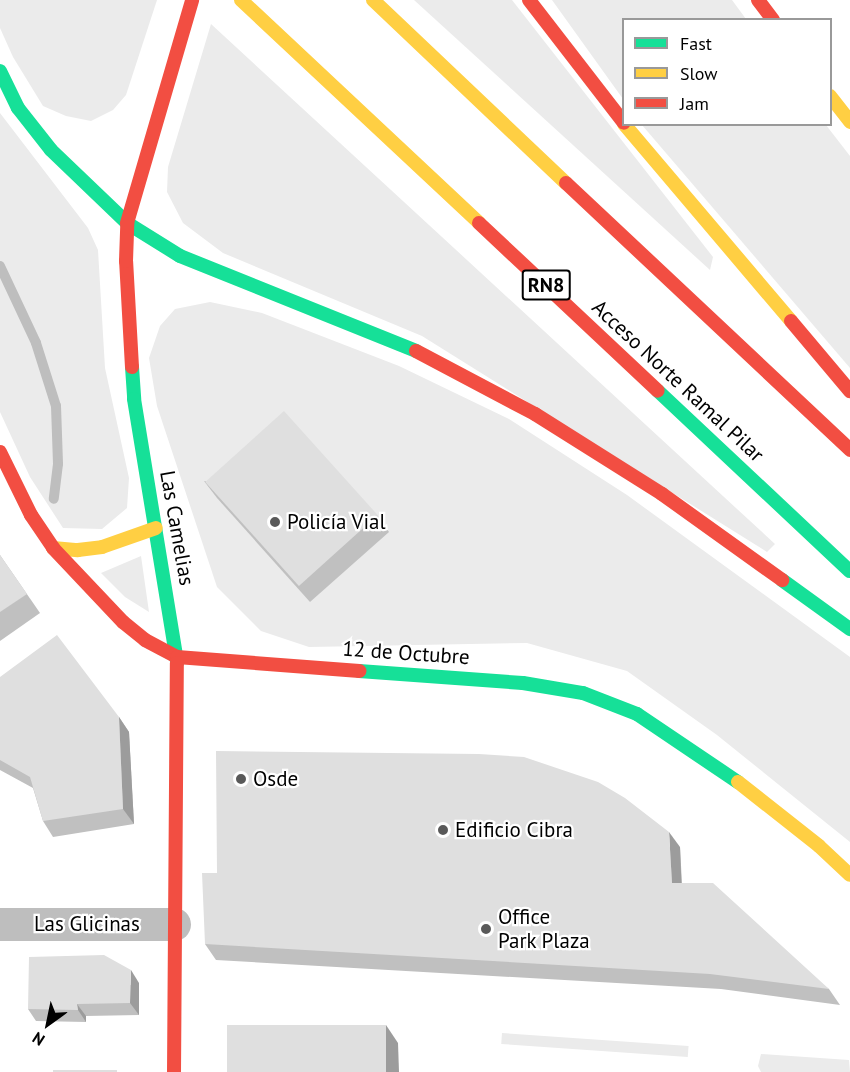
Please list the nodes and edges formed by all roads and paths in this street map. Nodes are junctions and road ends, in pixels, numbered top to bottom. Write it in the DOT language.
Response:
graph roads {
  1 [pos="192,0"];
  2 [pos="241,0"];
  3 [pos="373,0"];
  4 [pos="528,0"];
  5 [pos="758,0"];
  6 [pos="772,18"];
  7 [pos="0,71"];
  8 [pos="832,97"];
  9 [pos="622,121"];
  10 [pos="850,122"];
  11 [pos="626,126"];
  12 [pos="127,223"];
  13 [pos="850,391"];
  14 [pos="850,450"];
  15 [pos="0,452"];
  16 [pos="156,528"];
  17 [pos="53,548"];
  18 [pos="850,571"];
  19 [pos="850,629"];
  20 [pos="177,657"];
  21 [pos="850,875"];
  22 [pos="0,924"];
  23 [pos="174,924"];
  24 [pos="174,1072"];
  1 -- 12 [label="main road, Las Camelias"];
  2 -- 18 [label="main road, Acceso Norte Ramal Pilar / RN8"];
  3 -- 14 [label="main road"];
  4 -- 9 [label="main road"];
  5 -- 6 [label="main road"];
  7 -- 12 [label="main road"];
  8 -- 10 [label="main road"];
  11 -- 13 [label="main road"];
  12 -- 16 [label="main road, Las Camelias"];
  12 -- 19 [label="main road"];
  15 -- 17 [label="main road, 12 de Octubre"];
  16 -- 17 [label="main road"];
  16 -- 20 [label="main road, Las Camelias"];
  17 -- 20 [label="main road, 12 de Octubre"];
  20 -- 21 [label="main road, 12 de Octubre"];
  20 -- 23 [label="main road, Las Camelias"];
  22 -- 23 [label="street, Las Glicinas"];
  23 -- 24 [label="main road, Las Camelias"];
}
